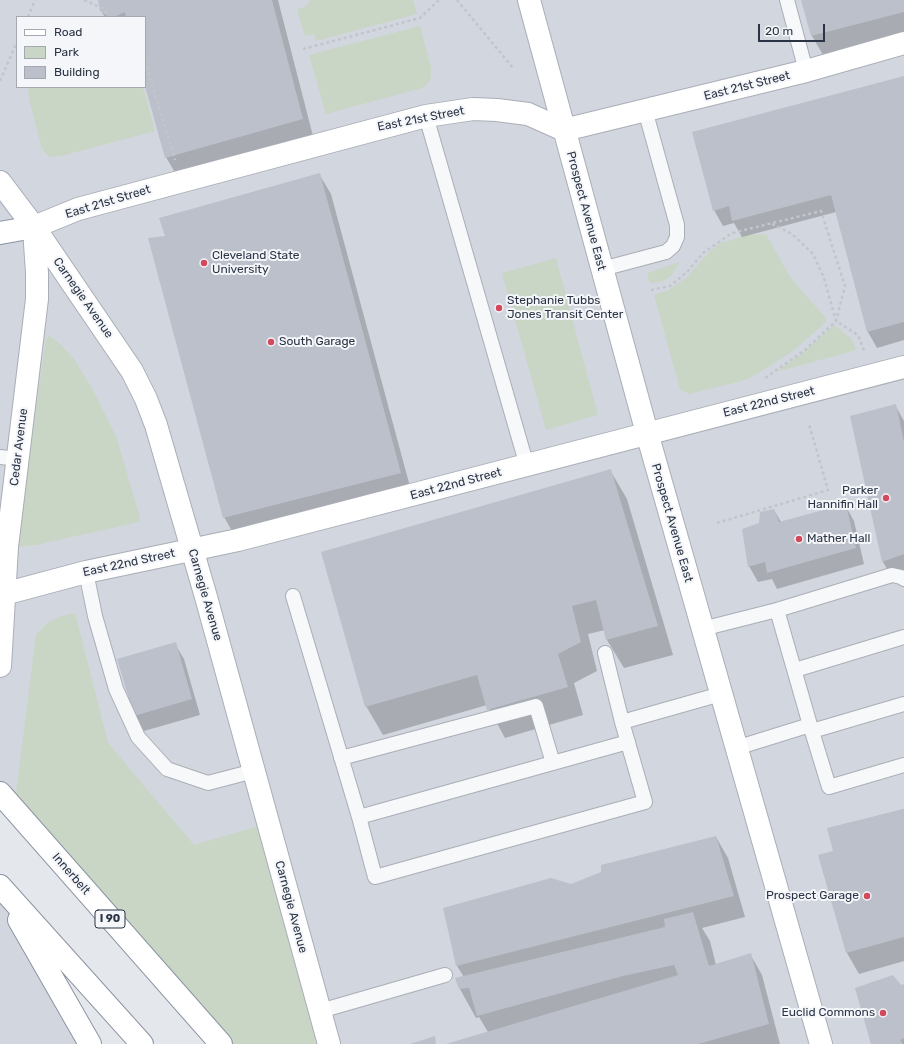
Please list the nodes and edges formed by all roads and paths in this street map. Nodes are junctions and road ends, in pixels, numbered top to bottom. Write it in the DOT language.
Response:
graph roads {
  1 [pos="36,0"];
  2 [pos="84,0"];
  3 [pos="439,0"];
  4 [pos="457,0"];
  5 [pos="529,0"];
  6 [pos="787,0"];
  7 [pos="28,16"];
  8 [pos="108,16"];
  9 [pos="904,43"];
  10 [pos="16,44"];
  11 [pos="302,50"];
  12 [pos="146,64"];
  13 [pos="513,68"];
  14 [pos="806,71"];
  15 [pos="0,81"];
  16 [pos="645,110"];
  17 [pos="426,116"];
  18 [pos="564,130"];
  19 [pos="175,161"];
  20 [pos="0,182"];
  21 [pos="771,224"];
  22 [pos="34,228"];
  23 [pos="0,233"];
  24 [pos="602,269"];
  25 [pos="651,290"];
  26 [pos="836,321"];
  27 [pos="865,353"];
  28 [pos="904,367"];
  29 [pos="762,380"];
  30 [pos="810,424"];
  31 [pos="647,433"];
  32 [pos="9,458"];
  33 [pos="527,466"];
  34 [pos="7,484"];
  35 [pos="717,523"];
  36 [pos="192,551"];
  37 [pos="86,572"];
  38 [pos="904,579"];
  39 [pos="2,593"];
  40 [pos="293,596"];
  41 [pos="777,610"];
  42 [pos="702,629"];
  43 [pos="904,637"];
  44 [pos="605,653"];
  45 [pos="0,666"];
  46 [pos="795,670"];
  47 [pos="721,694"];
  48 [pos="904,704"];
  49 [pos="622,722"];
  50 [pos="811,728"];
  51 [pos="628,742"];
  52 [pos="736,748"];
  53 [pos="341,758"];
  54 [pos="553,763"];
  55 [pos="904,765"];
  56 [pos="254,771"];
  57 [pos="0,793"];
  58 [pos="359,817"];
  59 [pos="0,887"];
  60 [pos="445,975"];
  61 [pos="320,1011"];
  62 [pos="90,1044"];
  63 [pos="142,1044"];
  64 [pos="220,1044"];
  65 [pos="329,1044"];
  66 [pos="820,1044"];
  1 -- 7 [label="path"];
  2 -- 8 [label="path"];
  3 -- 11 [label="path"];
  4 -- 13 [label="path"];
  5 -- 18 [label="main road, Prospect Avenue East"];
  6 -- 14 [label="lane"];
  9 -- 14 [label="main road, East 21st Street"];
  10 -- 15 [label="path"];
  12 -- 19 [label="path"];
  14 -- 16 [label="main road, East 21st Street"];
  16 -- 18 [label="main road, East 21st Street"];
  16 -- 24 [label="lane"];
  17 -- 18 [label="main road, East 21st Street"];
  17 -- 22 [label="main road, East 21st Street"];
  17 -- 33 [label="lane"];
  18 -- 24 [label="main road, Prospect Avenue East"];
  20 -- 22 [label="main road, Carnegie Avenue"];
  21 -- 25 [label="path"];
  21 -- 26 [label="path"];
  21 -- 26 [label="path"];
  22 -- 23 [label="main road, East 21st Street"];
  22 -- 32 [label="main road, Cedar Avenue"];
  22 -- 36 [label="main road, Carnegie Avenue"];
  24 -- 31 [label="main road, Prospect Avenue East"];
  26 -- 27 [label="path"];
  26 -- 29 [label="path"];
  28 -- 31 [label="main road, East 22nd Street"];
  30 -- 35 [label="path"];
  31 -- 33 [label="main road, East 22nd Street"];
  31 -- 42 [label="main road, Prospect Avenue East"];
  32 -- 34 [label="main road, Cedar Avenue"];
  33 -- 36 [label="main road, East 22nd Street"];
  34 -- 39 [label="main road, Cedar Avenue"];
  36 -- 37 [label="main road, East 22nd Street"];
  36 -- 56 [label="main road, Carnegie Avenue"];
  37 -- 39 [label="main road, East 22nd Street"];
  37 -- 56 [label="lane"];
  38 -- 41 [label="lane"];
  39 -- 45 [label="main road, Cedar Avenue"];
  40 -- 53 [label="lane"];
  41 -- 42 [label="lane"];
  41 -- 46 [label="lane"];
  42 -- 47 [label="main road, Prospect Avenue East"];
  43 -- 46 [label="lane"];
  44 -- 49 [label="lane"];
  46 -- 50 [label="lane"];
  47 -- 49 [label="lane"];
  47 -- 52 [label="main road, Prospect Avenue East"];
  48 -- 50 [label="lane"];
  49 -- 51 [label="lane"];
  50 -- 52 [label="lane"];
  50 -- 55 [label="lane"];
  51 -- 54 [label="lane"];
  51 -- 58 [label="lane"];
  52 -- 66 [label="main road, Prospect Avenue East"];
  53 -- 54 [label="lane"];
  53 -- 58 [label="lane"];
  54 -- 58 [label="lane"];
  56 -- 61 [label="main road, Carnegie Avenue"];
  57 -- 64 [label="main road, Innerbelt / I 90"];
  59 -- 62 [label="main road"];
  59 -- 63 [label="main road"];
  60 -- 61 [label="lane"];
  61 -- 65 [label="main road, Carnegie Avenue"];
}
